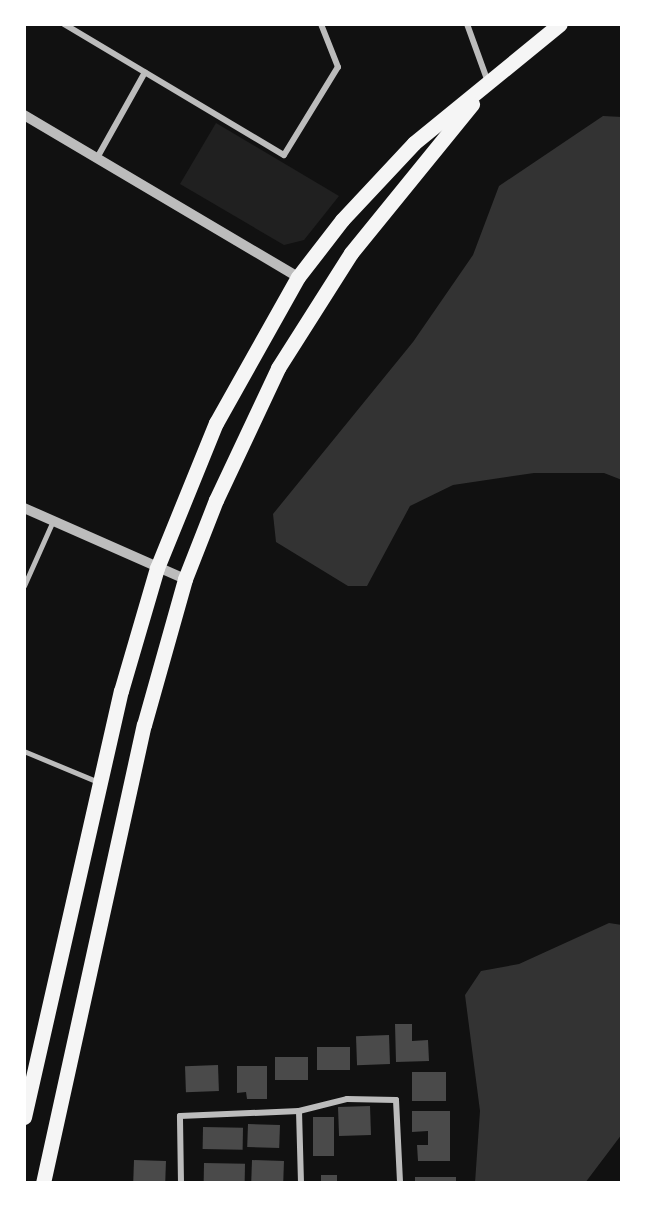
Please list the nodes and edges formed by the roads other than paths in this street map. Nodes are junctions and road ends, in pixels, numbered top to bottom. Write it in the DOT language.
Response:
graph roads {
  1 [pos="64,24"];
  2 [pos="321,24"];
  3 [pos="467,24"];
  4 [pos="560,24"];
  5 [pos="145,72"];
  6 [pos="488,82"];
  7 [pos="24,115"];
  8 [pos="97,158"];
  9 [pos="298,277"];
  10 [pos="24,508"];
  11 [pos="53,521"];
  12 [pos="157,568"];
  13 [pos="185,579"];
  14 [pos="24,586"];
  15 [pos="24,751"];
  16 [pos="99,782"];
  17 [pos="299,1111"];
  18 [pos="24,1117"];
  19 [pos="43,1183"];
  20 [pos="181,1183"];
  21 [pos="301,1183"];
  22 [pos="400,1183"];
  1 -- 5 [label="street"];
  2 -- 5 [label="street"];
  3 -- 6 [label="street"];
  4 -- 6 [label="main road"];
  5 -- 8 [label="street"];
  6 -- 9 [label="main road"];
  6 -- 13 [label="main road"];
  7 -- 8 [label="street"];
  8 -- 9 [label="street"];
  9 -- 12 [label="main road"];
  10 -- 11 [label="street"];
  11 -- 12 [label="street"];
  11 -- 14 [label="lane"];
  12 -- 13 [label="street"];
  12 -- 16 [label="main road"];
  13 -- 19 [label="main road"];
  15 -- 16 [label="lane"];
  16 -- 18 [label="main road"];
  17 -- 20 [label="street"];
  17 -- 21 [label="street"];
  17 -- 22 [label="street"];
}
